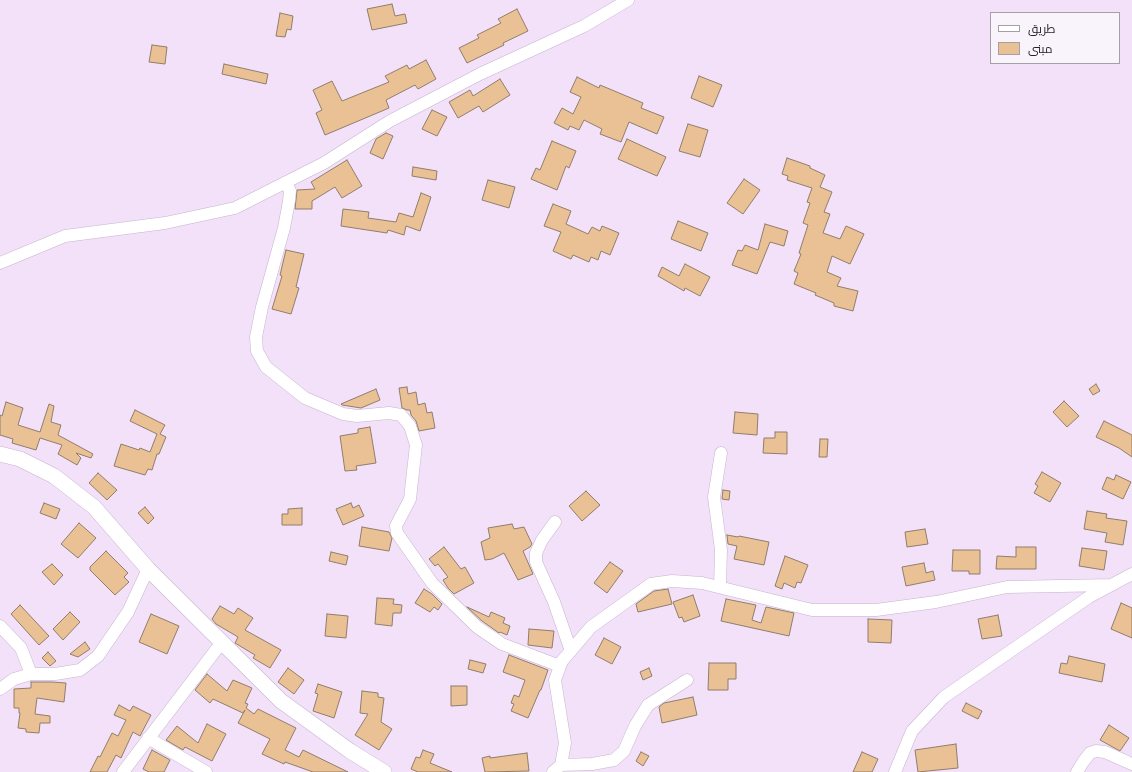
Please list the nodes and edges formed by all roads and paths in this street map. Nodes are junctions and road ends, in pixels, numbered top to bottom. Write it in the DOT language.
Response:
graph roads {
  1 [pos="628,0"];
  2 [pos="286,182"];
  3 [pos="0,263"];
  4 [pos="721,453"];
  5 [pos="0,454"];
  6 [pos="555,522"];
  7 [pos="148,569"];
  8 [pos="1132,574"];
  9 [pos="1112,585"];
  10 [pos="720,587"];
  11 [pos="0,626"];
  12 [pos="222,642"];
  13 [pos="571,651"];
  14 [pos="560,666"];
  15 [pos="31,674"];
  16 [pos="687,680"];
  17 [pos="0,689"];
  18 [pos="148,738"];
  19 [pos="1132,764"];
  20 [pos="557,768"];
  21 [pos="123,772"];
  22 [pos="206,772"];
  23 [pos="384,772"];
  24 [pos="895,772"];
  25 [pos="1077,772"];
  1 -- 2 [label="street"];
  2 -- 3 [label="street"];
  2 -- 14 [label="street"];
  4 -- 10 [label="street"];
  5 -- 7 [label="main road"];
  6 -- 13 [label="street"];
  7 -- 12 [label="main road"];
  7 -- 15 [label="street"];
  8 -- 9 [label="street"];
  9 -- 10 [label="street"];
  9 -- 24 [label="street"];
  10 -- 13 [label="street"];
  11 -- 15 [label="street"];
  12 -- 18 [label="street"];
  12 -- 23 [label="main road"];
  13 -- 14 [label="street"];
  14 -- 20 [label="street"];
  15 -- 17 [label="street"];
  16 -- 20 [label="street"];
  18 -- 21 [label="street"];
  18 -- 22 [label="street"];
  19 -- 25 [label="street"];
}
